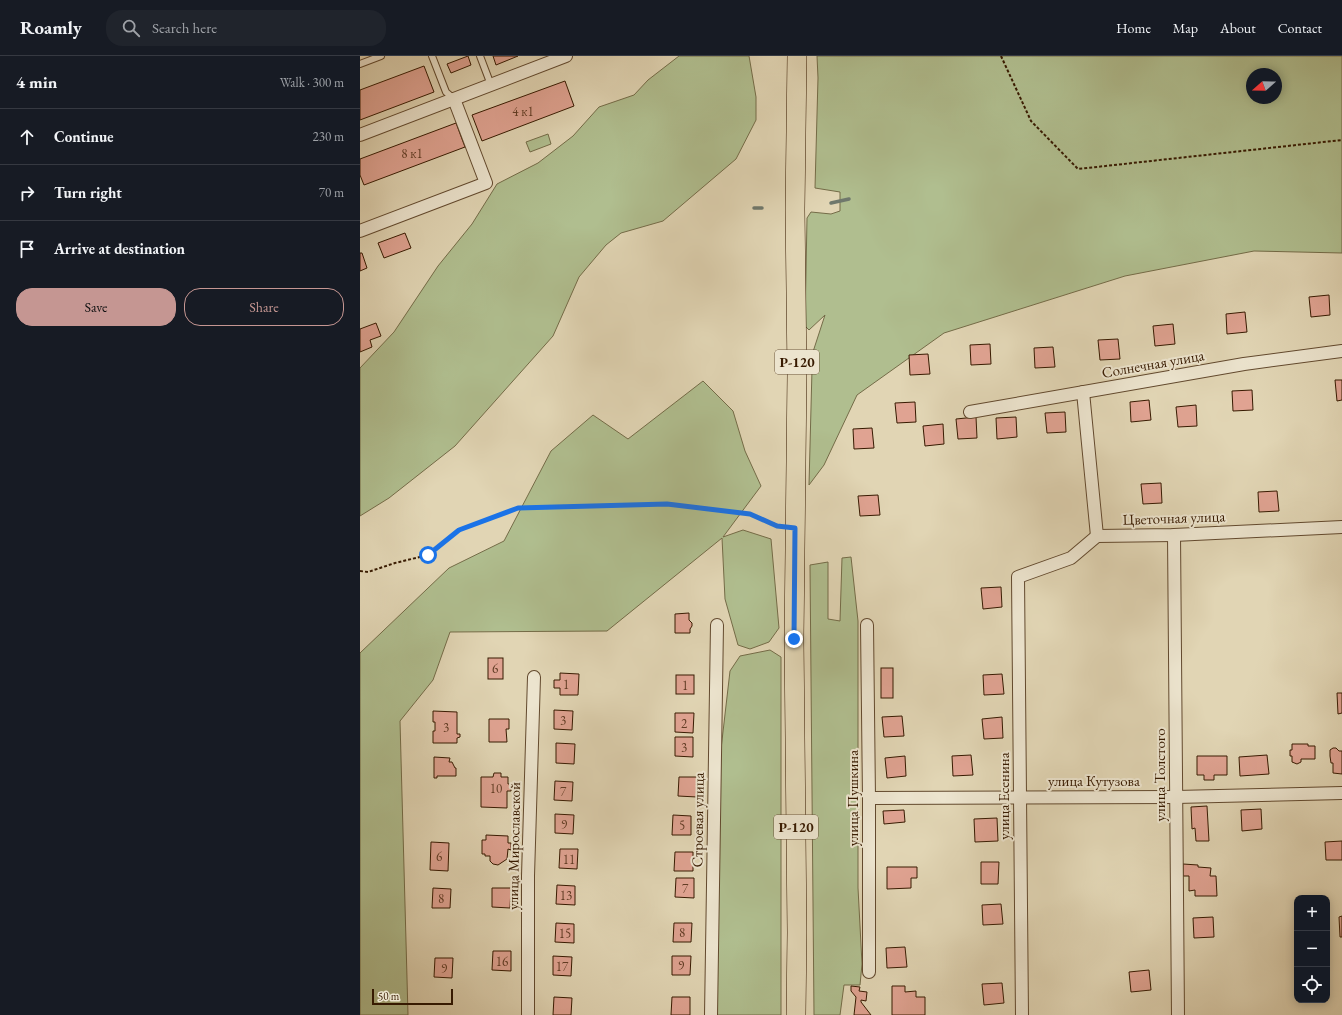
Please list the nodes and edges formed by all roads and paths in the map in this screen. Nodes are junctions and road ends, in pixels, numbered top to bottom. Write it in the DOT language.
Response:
graph roads {
  1 [pos="381,56"];
  2 [pos="432,56"];
  3 [pos="480,56"];
  4 [pos="566,56"];
  5 [pos="797,56"];
  6 [pos="1001,56"];
  7 [pos="360,64"];
  8 [pos="491,85"];
  9 [pos="454,99"];
  10 [pos="360,135"];
  11 [pos="1342,140"];
  12 [pos="360,231"];
  13 [pos="1342,350"];
  14 [pos="1083,392"];
  15 [pos="970,412"];
  16 [pos="1342,527"];
  17 [pos="795,528"];
  18 [pos="1174,535"];
  19 [pos="1098,536"];
  20 [pos="360,571"];
  21 [pos="717,624"];
  22 [pos="867,625"];
  23 [pos="534,677"];
  24 [pos="1342,793"];
  25 [pos="1020,797"];
  26 [pos="1176,797"];
  27 [pos="870,798"];
  28 [pos="869,972"];
  29 [pos="528,1015"];
  30 [pos="711,1015"];
  31 [pos="796,1015"];
  32 [pos="1022,1015"];
  33 [pos="1178,1015"];
  1 -- 7 [label="lane"];
  2 -- 9 [label="lane"];
  3 -- 8 [label="lane"];
  4 -- 8 [label="street"];
  5 -- 17 [label="main road, Р-120"];
  6 -- 11 [label="path"];
  8 -- 9 [label="street"];
  9 -- 10 [label="street"];
  9 -- 12 [label="street"];
  13 -- 14 [label="street, Солнечная улица"];
  14 -- 15 [label="street, Солнечная улица"];
  14 -- 19 [label="street"];
  16 -- 18 [label="street, Цветочная улица"];
  17 -- 20 [label="path"];
  17 -- 31 [label="main road, Р-120"];
  18 -- 19 [label="street, Цветочная улица"];
  18 -- 26 [label="street, улица Толстого"];
  19 -- 25 [label="street, улица Есенина"];
  21 -- 30 [label="street, Строевая улица"];
  22 -- 27 [label="street, улица Пушкина"];
  23 -- 29 [label="street, улица Мирославской"];
  24 -- 26 [label="street, улица Кутузова"];
  25 -- 26 [label="street, улица Кутузова"];
  25 -- 27 [label="street, улица Кутузова"];
  25 -- 32 [label="street, улица Есенина"];
  26 -- 33 [label="street, улица Толстого"];
  27 -- 28 [label="street, улица Пушкина"];
}
